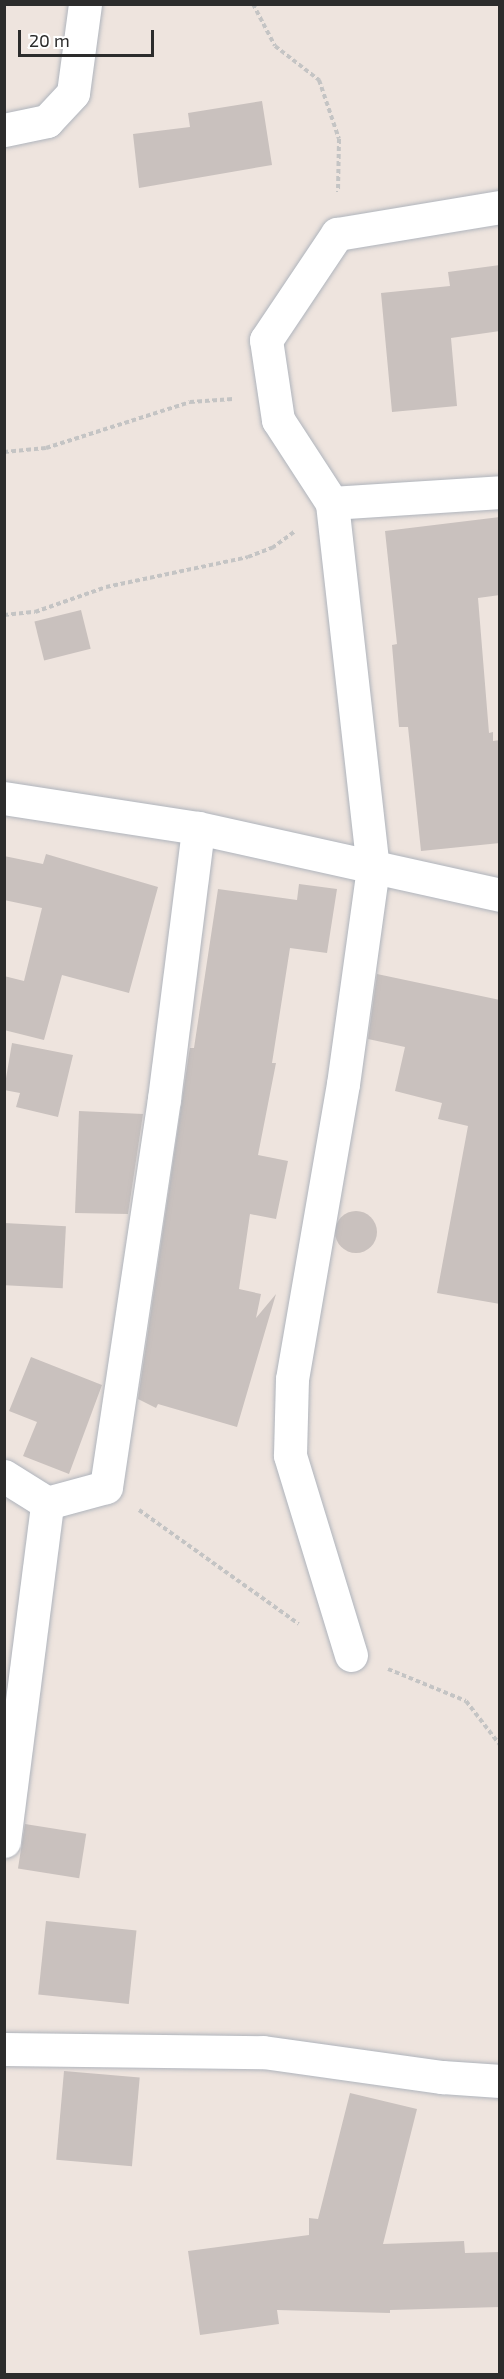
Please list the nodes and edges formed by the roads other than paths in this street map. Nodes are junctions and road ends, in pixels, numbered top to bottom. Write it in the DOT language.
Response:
graph roads {
  1 [pos="85,4"];
  2 [pos="4,130"];
  3 [pos="500,207"];
  4 [pos="500,492"];
  5 [pos="332,503"];
  6 [pos="4,798"];
  7 [pos="198,828"];
  8 [pos="373,869"];
  9 [pos="500,895"];
  10 [pos="4,1476"];
  11 [pos="47,1503"];
  12 [pos="351,1655"];
  13 [pos="4,1842"];
  14 [pos="4,2049"];
  15 [pos="500,2081"];
  1 -- 2 [label="street"];
  3 -- 5 [label="street"];
  4 -- 5 [label="street"];
  5 -- 8 [label="street"];
  6 -- 7 [label="street"];
  7 -- 8 [label="street"];
  7 -- 11 [label="street"];
  8 -- 9 [label="street"];
  8 -- 12 [label="street"];
  10 -- 11 [label="street"];
  11 -- 13 [label="street"];
  14 -- 15 [label="street"];
}
